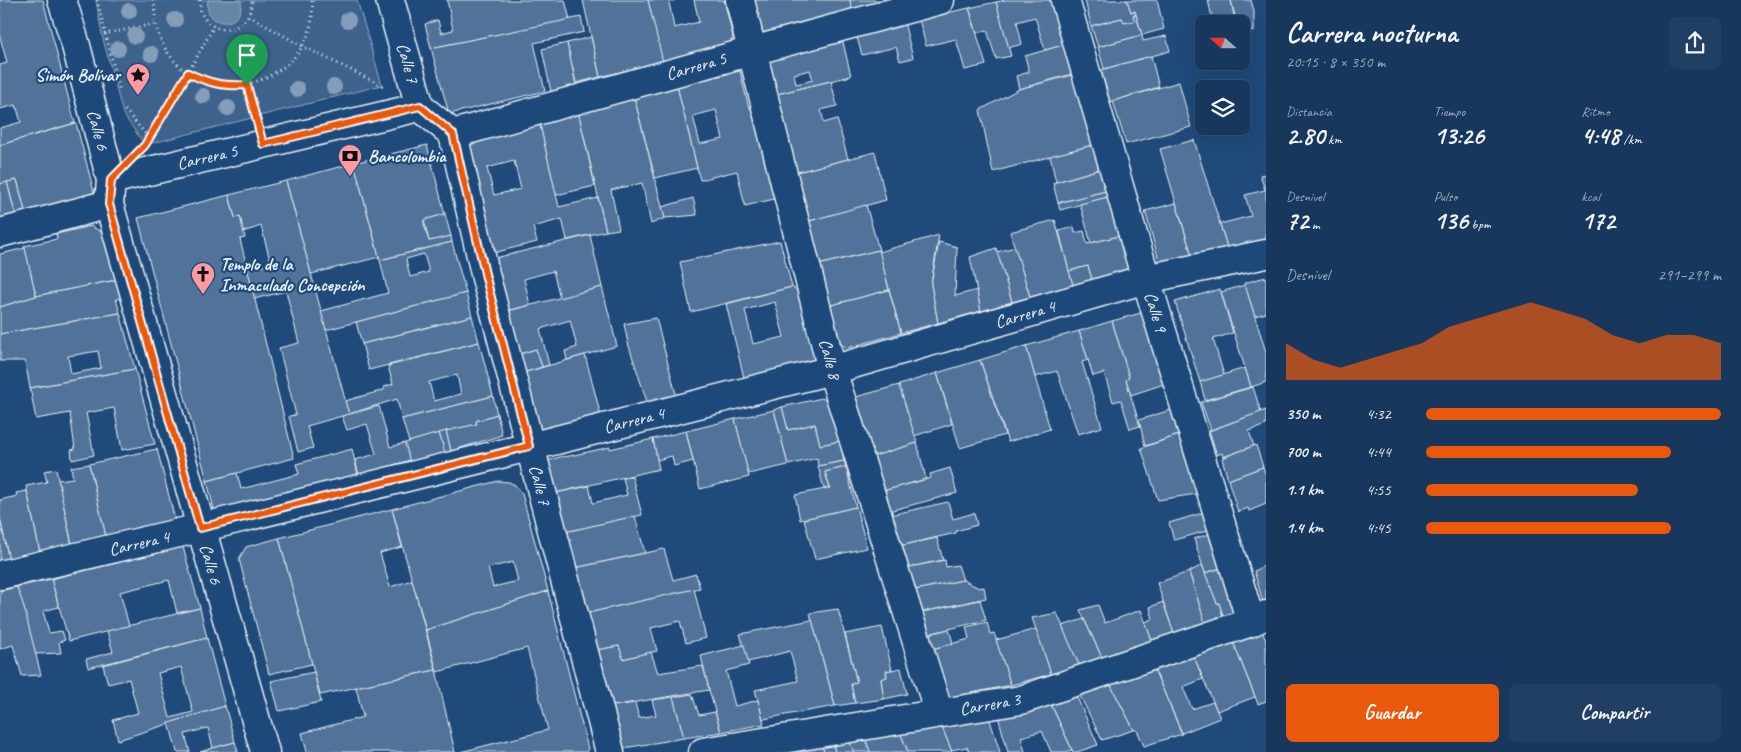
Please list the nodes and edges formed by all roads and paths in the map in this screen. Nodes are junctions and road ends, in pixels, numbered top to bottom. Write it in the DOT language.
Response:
graph roads {
  1 [pos="62,0"];
  2 [pos="97,0"];
  3 [pos="154,0"];
  4 [pos="200,0"];
  5 [pos="252,0"];
  6 [pos="312,0"];
  7 [pos="390,0"];
  8 [pos="740,0"];
  9 [pos="940,0"];
  10 [pos="1065,0"];
  11 [pos="249,16"];
  12 [pos="155,24"];
  13 [pos="214,26"];
  14 [pos="105,34"];
  15 [pos="75,42"];
  16 [pos="302,46"];
  17 [pos="752,51"];
  18 [pos="188,73"];
  19 [pos="247,85"];
  20 [pos="121,95"];
  21 [pos="123,104"];
  22 [pos="420,106"];
  23 [pos="453,134"];
  24 [pos="148,138"];
  25 [pos="263,144"];
  26 [pos="145,145"];
  27 [pos="110,192"];
  28 [pos="0,233"];
  29 [pos="1266,254"];
  30 [pos="1146,279"];
  31 [pos="832,370"];
  32 [pos="529,446"];
  33 [pos="200,528"];
  34 [pos="0,575"];
  35 [pos="1259,618"];
  36 [pos="939,713"];
  37 [pos="265,752"];
  38 [pos="610,752"];
  39 [pos="703,752"];
  1 -- 15 [label="street, Calle 6"];
  2 -- 14 [label="path"];
  3 -- 12 [label="path"];
  4 -- 13 [label="path"];
  5 -- 11 [label="path"];
  6 -- 16 [label="path"];
  7 -- 22 [label="street, Calle 7"];
  8 -- 17 [label="street, Calle 8"];
  9 -- 17 [label="street, Carrera 5"];
  10 -- 30 [label="street, Calle 9"];
  11 -- 13 [label="path"];
  11 -- 16 [label="path"];
  12 -- 14 [label="path"];
  12 -- 18 [label="path"];
  13 -- 18 [label="path"];
  14 -- 15 [label="path"];
  14 -- 20 [label="path"];
  15 -- 27 [label="street, Calle 6"];
  16 -- 19 [label="path"];
  16 -- 22 [label="path"];
  17 -- 23 [label="street, Carrera 5"];
  17 -- 31 [label="street, Calle 8"];
  18 -- 19 [label="path"];
  18 -- 24 [label="path"];
  19 -- 25 [label="path"];
  21 -- 24 [label="path"];
  22 -- 23 [label="street, Calle 7"];
  22 -- 25 [label="street, Carrera 5"];
  23 -- 32 [label="street, Calle 7"];
  24 -- 26 [label="path"];
  25 -- 27 [label="street, Carrera 5"];
  27 -- 28 [label="street, Carrera 5"];
  27 -- 33 [label="street, Calle 6"];
  29 -- 30 [label="street, Carrera 4"];
  30 -- 31 [label="street, Carrera 4"];
  30 -- 35 [label="street, Calle 9"];
  31 -- 32 [label="street, Carrera 4"];
  31 -- 36 [label="street, Calle 8"];
  32 -- 33 [label="street, Carrera 4"];
  32 -- 38 [label="street, Calle 7"];
  33 -- 34 [label="street, Carrera 4"];
  33 -- 37 [label="street, Calle 6"];
  35 -- 36 [label="street, Carrera 3"];
  36 -- 39 [label="street, Carrera 3"];
}
